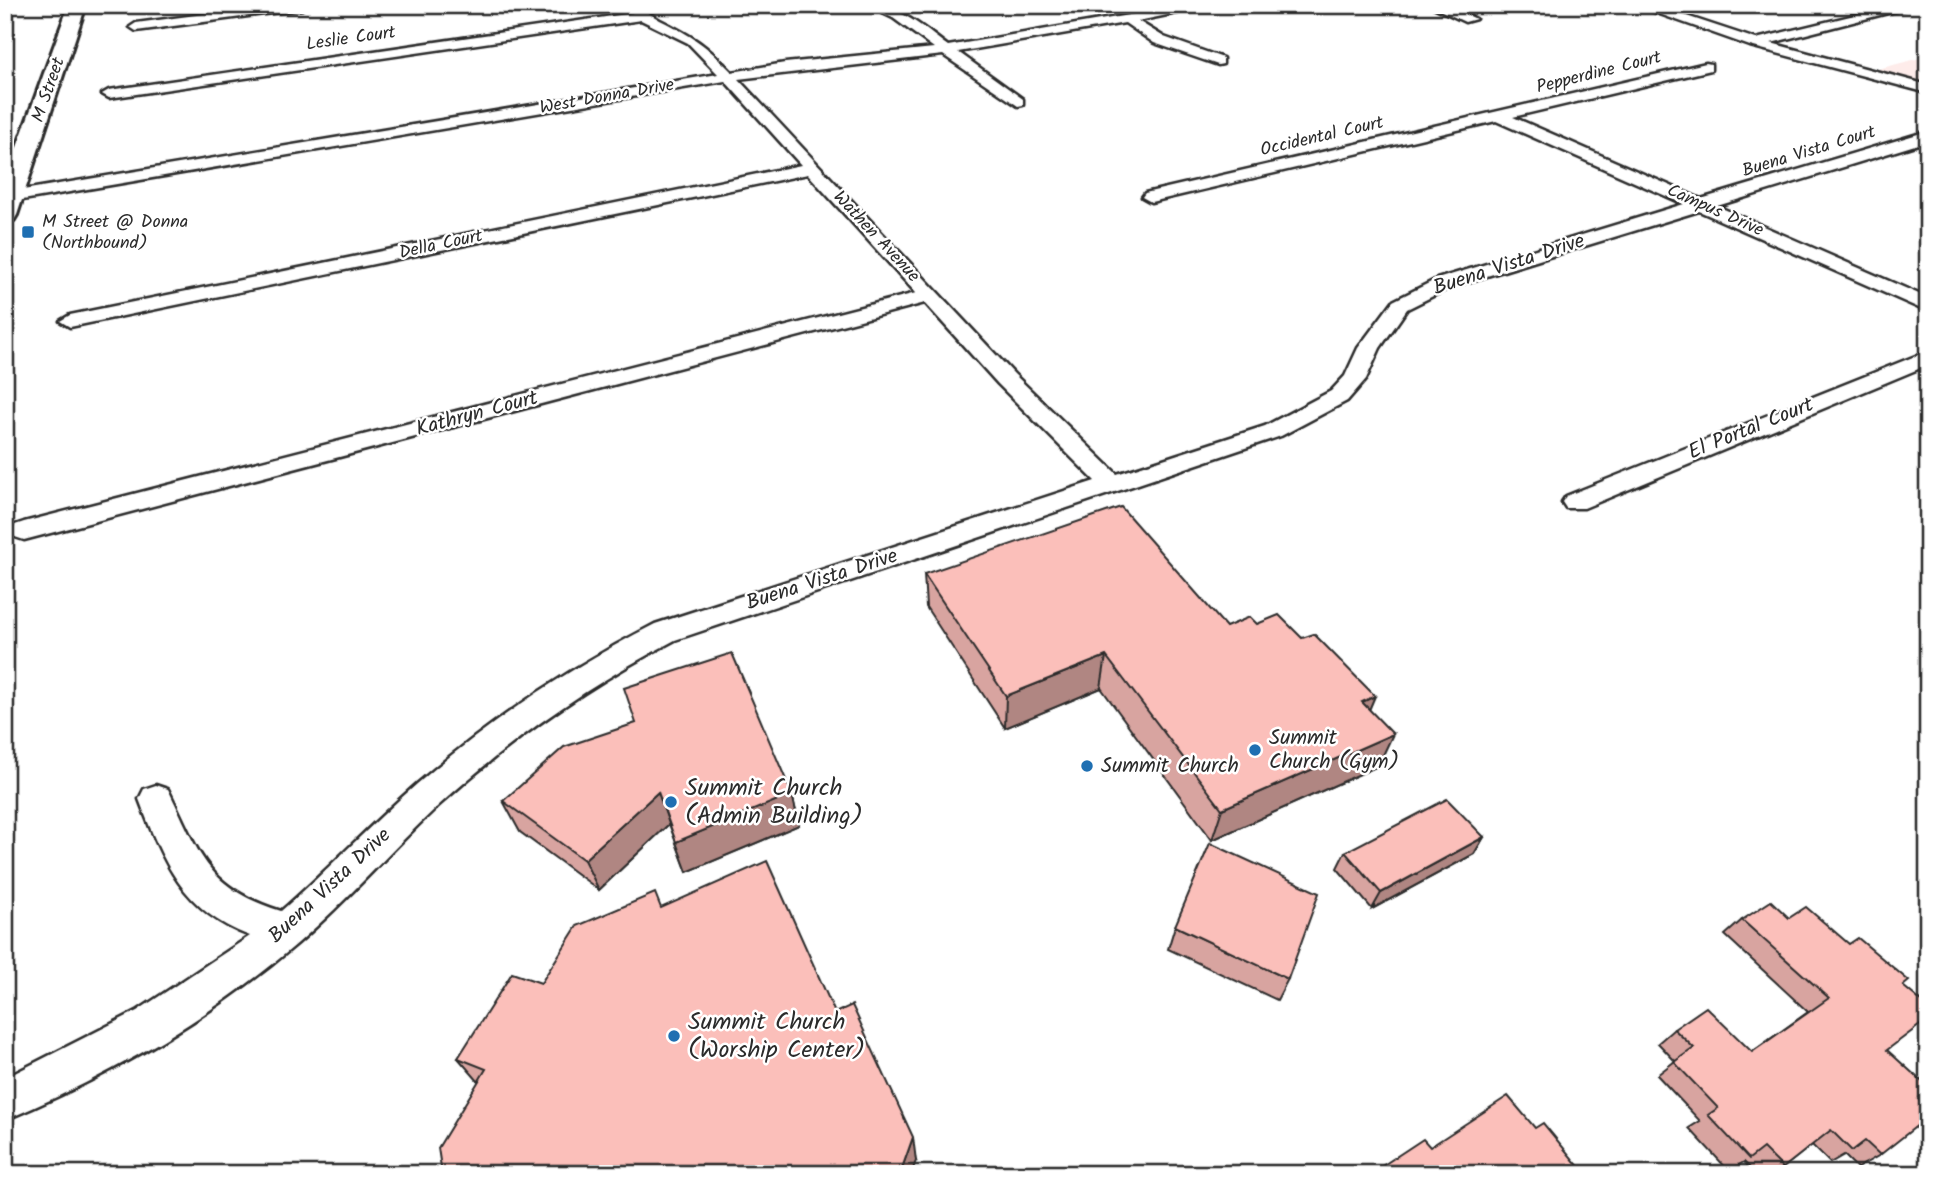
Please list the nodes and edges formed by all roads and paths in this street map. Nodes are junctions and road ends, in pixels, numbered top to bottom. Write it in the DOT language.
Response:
graph roads {
  1 [pos="78,5"];
  2 [pos="302,5"];
  3 [pos="872,5"];
  4 [pos="1210,5"];
  5 [pos="1435,5"];
  6 [pos="1640,5"];
  7 [pos="1913,5"];
  8 [pos="206,11"];
  9 [pos="636,11"];
  10 [pos="1469,19"];
  11 [pos="1128,20"];
  12 [pos="136,27"];
  13 [pos="1755,43"];
  14 [pos="946,50"];
  15 [pos="1218,61"];
  16 [pos="1706,67"];
  17 [pos="728,76"];
  18 [pos="1928,89"];
  19 [pos="109,94"];
  20 [pos="1018,102"];
  21 [pos="1501,117"];
  22 [pos="1928,136"];
  23 [pos="812,167"];
  24 [pos="1151,197"];
  25 [pos="7,204"];
  26 [pos="1702,205"];
  27 [pos="930,296"];
  28 [pos="1928,306"];
  29 [pos="70,321"];
  30 [pos="1928,357"];
  31 [pos="1112,484"];
  32 [pos="1574,502"];
  33 [pos="24,531"];
  34 [pos="156,799"];
  35 [pos="286,930"];
  36 [pos="5,1099"];
  1 -- 25 [label="street, M Street"];
  2 -- 8 [label="street"];
  3 -- 14 [label="street"];
  4 -- 11 [label="street, West Donna Drive"];
  5 -- 10 [label="street"];
  6 -- 13 [label="street"];
  7 -- 13 [label="street"];
  8 -- 12 [label="street"];
  9 -- 17 [label="street, Wathen Avenue"];
  9 -- 19 [label="street, Leslie Court"];
  11 -- 14 [label="street, West Donna Drive"];
  11 -- 15 [label="street"];
  13 -- 18 [label="street"];
  14 -- 17 [label="street, West Donna Drive"];
  14 -- 20 [label="street"];
  16 -- 21 [label="street, Pepperdine Court"];
  17 -- 23 [label="street, Wathen Avenue"];
  17 -- 25 [label="street, West Donna Drive"];
  21 -- 24 [label="street, Occidental Court"];
  21 -- 26 [label="street, Campus Drive"];
  22 -- 26 [label="street, Buena Vista Court"];
  23 -- 27 [label="street, Wathen Avenue"];
  23 -- 29 [label="street, Della Court"];
  26 -- 28 [label="street, Campus Drive"];
  26 -- 31 [label="street, Buena Vista Drive"];
  27 -- 31 [label="street, Wathen Avenue"];
  27 -- 33 [label="street, Kathryn Court"];
  30 -- 32 [label="street, El Portal Court"];
  31 -- 35 [label="street, Buena Vista Drive"];
  34 -- 35 [label="street"];
  35 -- 36 [label="street, Buena Vista Drive"];
}
